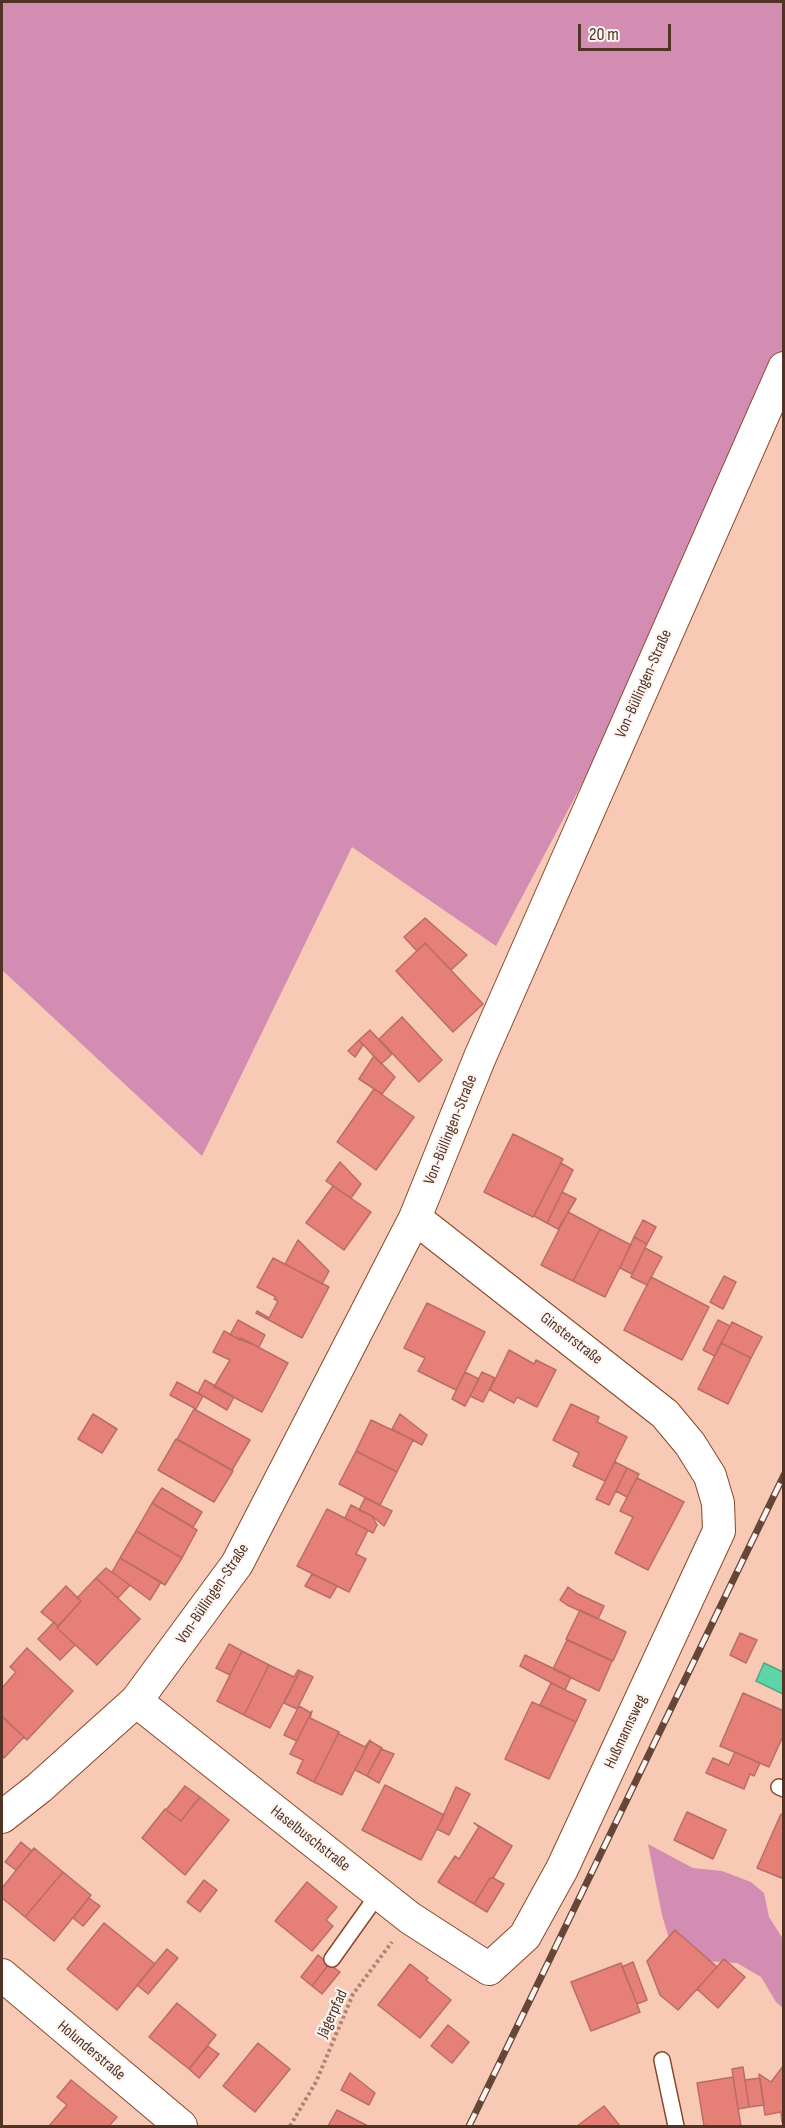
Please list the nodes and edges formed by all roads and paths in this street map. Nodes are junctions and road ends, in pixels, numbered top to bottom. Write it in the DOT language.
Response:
graph roads {
  1 [pos="783,368"];
  2 [pos="415,1218"];
  3 [pos="710,1476"];
  4 [pos="136,1701"];
  5 [pos="2,1817"];
  6 [pos="379,1893"];
  7 [pos="410,1918"];
  8 [pos="332,1959"];
  9 [pos="489,1969"];
  10 [pos="2,1975"];
  11 [pos="662,2060"];
  12 [pos="181,2127"];
  13 [pos="290,2127"];
  14 [pos="676,2127"];
  1 -- 2 [label="street, Von-Büllingen-Straße"];
  2 -- 3 [label="street, Ginsterstraße"];
  2 -- 4 [label="street, Von-Büllingen-Straße"];
  3 -- 9 [label="street, Hußmannsweg"];
  4 -- 5 [label="street, Von-Büllingen-Straße"];
  4 -- 6 [label="street, Haselbuschstraße"];
  6 -- 7 [label="street, Haselbuschstraße"];
  6 -- 8 [label="lane"];
  7 -- 9 [label="street, Haselbuschstraße"];
  7 -- 13 [label="path, Jägerpfad"];
  10 -- 12 [label="street, Holunderstraße"];
  11 -- 14 [label="lane"];
}
